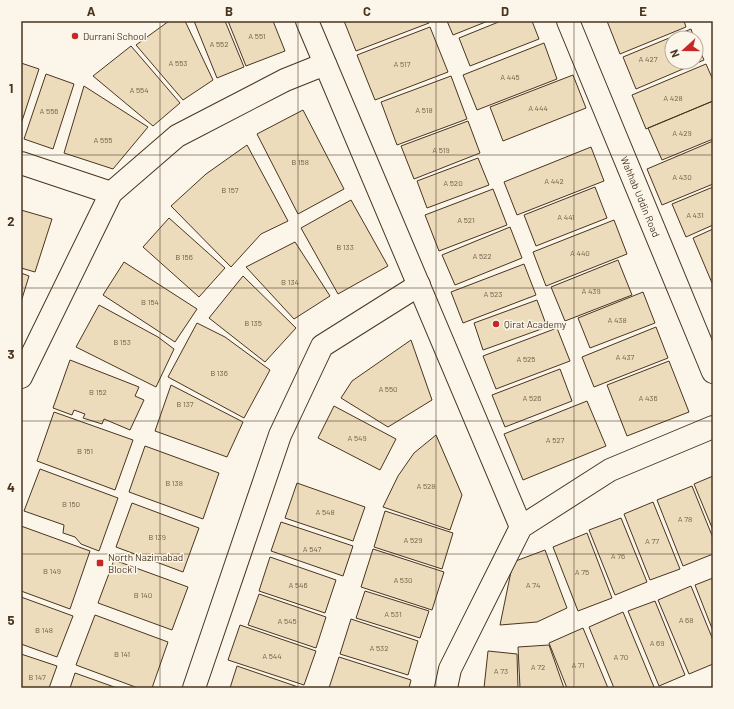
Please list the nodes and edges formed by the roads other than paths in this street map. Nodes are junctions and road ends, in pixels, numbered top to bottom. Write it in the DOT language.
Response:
graph roads {
  1 [pos="307,21"];
  2 [pos="568,21"];
  3 [pos="325,64"];
  4 [pos="21,163"];
  5 [pos="111,193"];
  6 [pos="419,285"];
  7 [pos="713,372"];
  8 [pos="21,377"];
  9 [pos="713,427"];
  10 [pos="521,527"];
  11 [pos="194,688"];
  12 [pos="446,688"];
  1 -- 3 [label="street"];
  2 -- 7 [label="street, Wahhab Uddin Road"];
  3 -- 5 [label="street"];
  3 -- 6 [label="street"];
  4 -- 5 [label="street"];
  5 -- 8 [label="street"];
  6 -- 10 [label="street"];
  6 -- 11 [label="street"];
  9 -- 10 [label="street"];
  10 -- 12 [label="street"];
}
